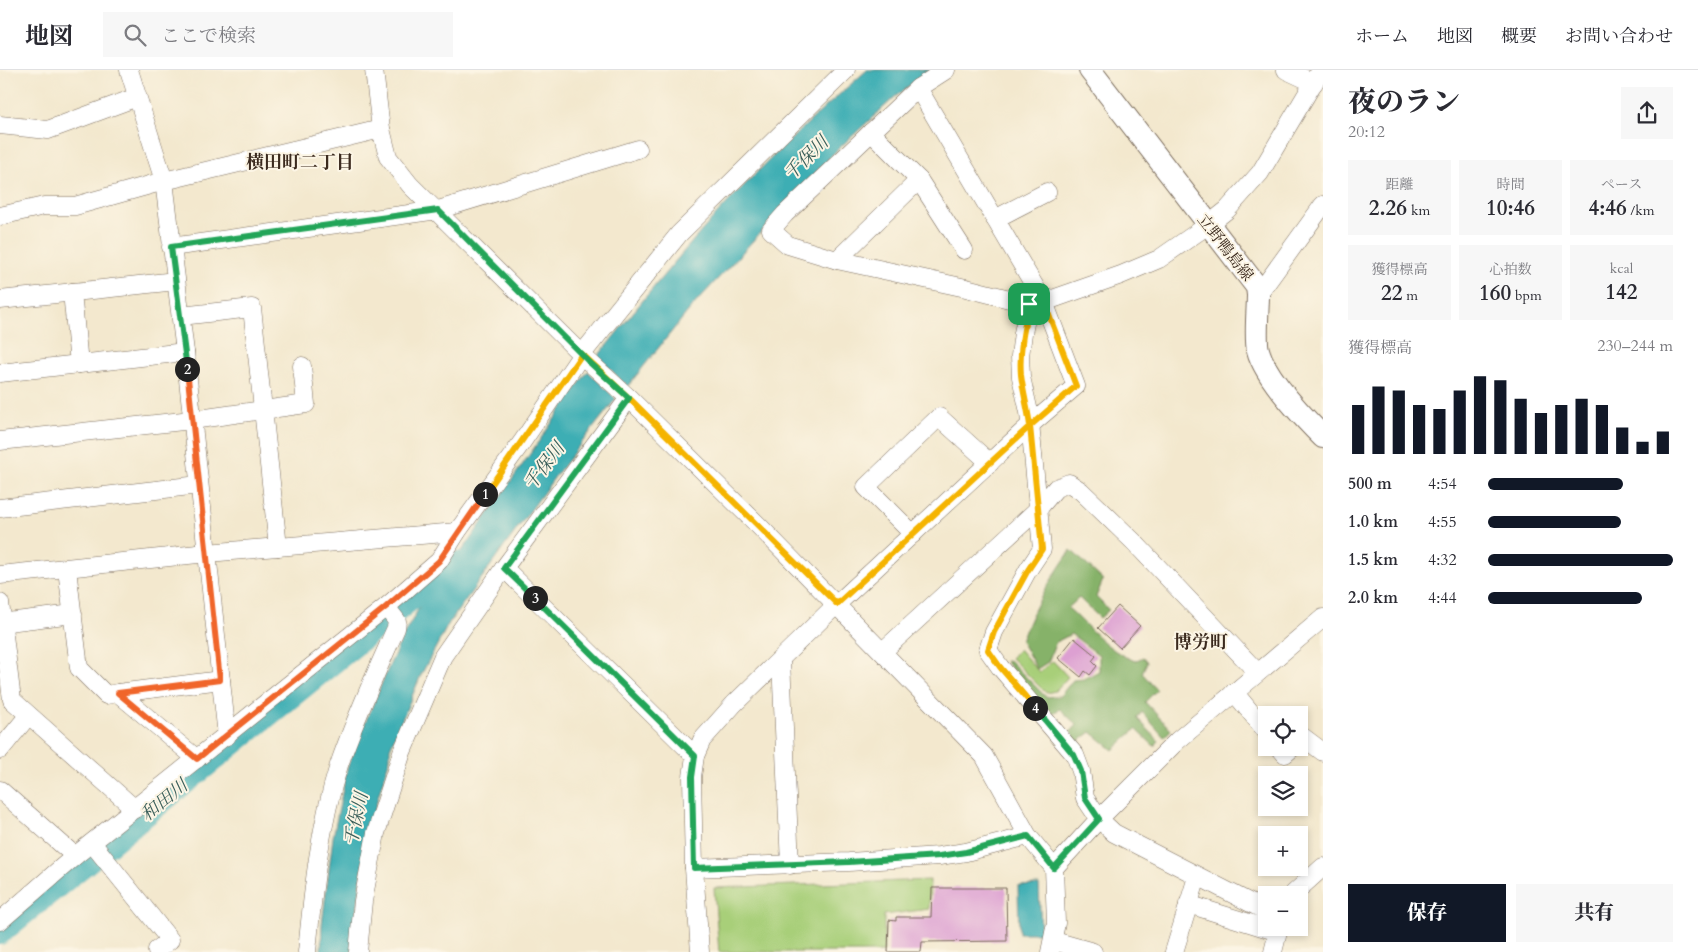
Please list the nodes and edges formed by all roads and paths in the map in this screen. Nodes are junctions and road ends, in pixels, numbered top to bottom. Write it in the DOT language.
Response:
graph roads {
  1 [pos="129,70"];
  2 [pos="374,70"];
  3 [pos="846,70"];
  4 [pos="946,70"];
  5 [pos="1090,70"];
  6 [pos="1286,70"];
  7 [pos="1317,76"];
  8 [pos="918,88"];
  9 [pos="138,96"];
  10 [pos="0,125"];
  11 [pos="381,129"];
  12 [pos="871,132"];
  13 [pos="638,149"];
  14 [pos="919,180"];
  15 [pos="164,181"];
  16 [pos="1047,192"];
  17 [pos="1323,205"];
  18 [pos="438,210"];
  19 [pos="0,216"];
  20 [pos="995,219"];
  21 [pos="1208,225"];
  22 [pos="171,247"];
  23 [pos="964,250"];
  24 [pos="837,260"];
  25 [pos="176,282"];
  26 [pos="72,292"];
  27 [pos="1258,295"];
  28 [pos="0,300"];
  29 [pos="1036,303"];
  30 [pos="181,316"];
  31 [pos="185,352"];
  32 [pos="584,357"];
  33 [pos="79,364"];
  34 [pos="302,366"];
  35 [pos="0,373"];
  36 [pos="627,396"];
  37 [pos="263,410"];
  38 [pos="192,420"];
  39 [pos="1030,426"];
  40 [pos="1319,426"];
  41 [pos="0,441"];
  42 [pos="990,462"];
  43 [pos="200,485"];
  44 [pos="0,508"];
  45 [pos="1038,509"];
  46 [pos="457,532"];
  47 [pos="913,534"];
  48 [pos="278,547"];
  49 [pos="207,553"];
  50 [pos="504,568"];
  51 [pos="66,569"];
  52 [pos="0,573"];
  53 [pos="0,603"];
  54 [pos="837,604"];
  55 [pos="391,613"];
  56 [pos="72,614"];
  57 [pos="1323,618"];
  58 [pos="1,623"];
  59 [pos="883,651"];
  60 [pos="781,660"];
  61 [pos="1257,672"];
  62 [pos="220,680"];
  63 [pos="1234,692"];
  64 [pos="118,693"];
  65 [pos="28,716"];
  66 [pos="1258,721"];
  67 [pos="227,736"];
  68 [pos="1308,741"];
  69 [pos="0,750"];
  70 [pos="1323,752"];
  71 [pos="695,756"];
  72 [pos="197,759"];
  73 [pos="0,790"];
  74 [pos="134,809"];
  75 [pos="1099,819"];
  76 [pos="1028,836"];
  77 [pos="94,845"];
  78 [pos="75,856"];
  79 [pos="790,865"];
  80 [pos="694,868"];
  81 [pos="1054,868"];
  82 [pos="1320,875"];
  83 [pos="1197,877"];
  84 [pos="1305,886"];
  85 [pos="7,904"];
  86 [pos="1188,904"];
  87 [pos="1258,907"];
  88 [pos="0,920"];
  89 [pos="1052,946"];
  90 [pos="157,952"];
  91 [pos="308,952"];
  92 [pos="358,952"];
  93 [pos="700,952"];
  94 [pos="1093,952"];
  95 [pos="1174,952"];
  96 [pos="1273,952"];
  1 -- 9 [label="street"];
  2 -- 11 [label="street"];
  3 -- 32 [label="street"];
  4 -- 8 [label="street"];
  5 -- 21 [label="main road, 立野鴨島線"];
  6 -- 7 [label="street"];
  7 -- 21 [label="street"];
  8 -- 12 [label="street"];
  8 -- 20 [label="street"];
  9 -- 10 [label="street"];
  9 -- 15 [label="street"];
  11 -- 15 [label="street"];
  11 -- 18 [label="street"];
  12 -- 14 [label="street"];
  12 -- 24 [label="street"];
  13 -- 18 [label="street"];
  14 -- 23 [label="street"];
  14 -- 24 [label="street"];
  15 -- 19 [label="street"];
  15 -- 22 [label="street"];
  16 -- 20 [label="street"];
  17 -- 27 [label="street"];
  18 -- 22 [label="street"];
  18 -- 32 [label="street"];
  20 -- 29 [label="street"];
  21 -- 27 [label="main road, 立野鴨島線"];
  21 -- 29 [label="street"];
  22 -- 25 [label="street"];
  24 -- 29 [label="street"];
  25 -- 26 [label="street"];
  25 -- 30 [label="street"];
  26 -- 28 [label="street"];
  26 -- 33 [label="street"];
  27 -- 40 [label="main road, 立野鴨島線"];
  29 -- 39 [label="street"];
  29 -- 39 [label="street"];
  30 -- 31 [label="street"];
  30 -- 37 [label="street"];
  31 -- 33 [label="street"];
  31 -- 38 [label="street"];
  32 -- 36 [label="street"];
  32 -- 46 [label="street"];
  33 -- 35 [label="street"];
  34 -- 37 [label="street"];
  36 -- 50 [label="street"];
  36 -- 54 [label="street"];
  37 -- 38 [label="street"];
  37 -- 48 [label="street"];
  38 -- 41 [label="street"];
  38 -- 43 [label="street"];
  39 -- 42 [label="street"];
  39 -- 45 [label="street"];
  42 -- 47 [label="street"];
  42 -- 47 [label="street"];
  43 -- 44 [label="street"];
  43 -- 49 [label="street"];
  45 -- 59 [label="street"];
  45 -- 61 [label="street"];
  45 -- 75 [label="street"];
  46 -- 48 [label="street"];
  46 -- 55 [label="street"];
  47 -- 54 [label="street"];
  48 -- 49 [label="street"];
  49 -- 51 [label="street"];
  49 -- 62 [label="street"];
  50 -- 71 [label="street"];
  50 -- 92 [label="street"];
  51 -- 52 [label="street"];
  51 -- 56 [label="street"];
  53 -- 58 [label="street"];
  54 -- 59 [label="street"];
  54 -- 60 [label="street"];
  55 -- 67 [label="street"];
  55 -- 91 [label="street"];
  56 -- 58 [label="street"];
  56 -- 64 [label="street"];
  57 -- 61 [label="street"];
  58 -- 65 [label="street"];
  59 -- 76 [label="street"];
  60 -- 71 [label="street"];
  60 -- 79 [label="street"];
  61 -- 63 [label="street"];
  62 -- 64 [label="street"];
  62 -- 67 [label="street"];
  63 -- 66 [label="street"];
  63 -- 75 [label="street"];
  64 -- 72 [label="street"];
  65 -- 69 [label="street"];
  65 -- 74 [label="street"];
  67 -- 72 [label="street"];
  68 -- 70 [label="street"];
  71 -- 80 [label="street"];
  72 -- 74 [label="street"];
  73 -- 78 [label="street"];
  74 -- 77 [label="street"];
  75 -- 81 [label="street"];
  75 -- 83 [label="street"];
  76 -- 79 [label="street"];
  76 -- 81 [label="street"];
  77 -- 78 [label="street"];
  77 -- 90 [label="street"];
  78 -- 85 [label="street"];
  79 -- 80 [label="street"];
  80 -- 93 [label="street"];
  81 -- 89 [label="street"];
  82 -- 84 [label="street"];
  83 -- 86 [label="street"];
  83 -- 87 [label="street"];
  85 -- 88 [label="street"];
  86 -- 95 [label="street"];
  86 -- 96 [label="street"];
  89 -- 94 [label="street"];
}
